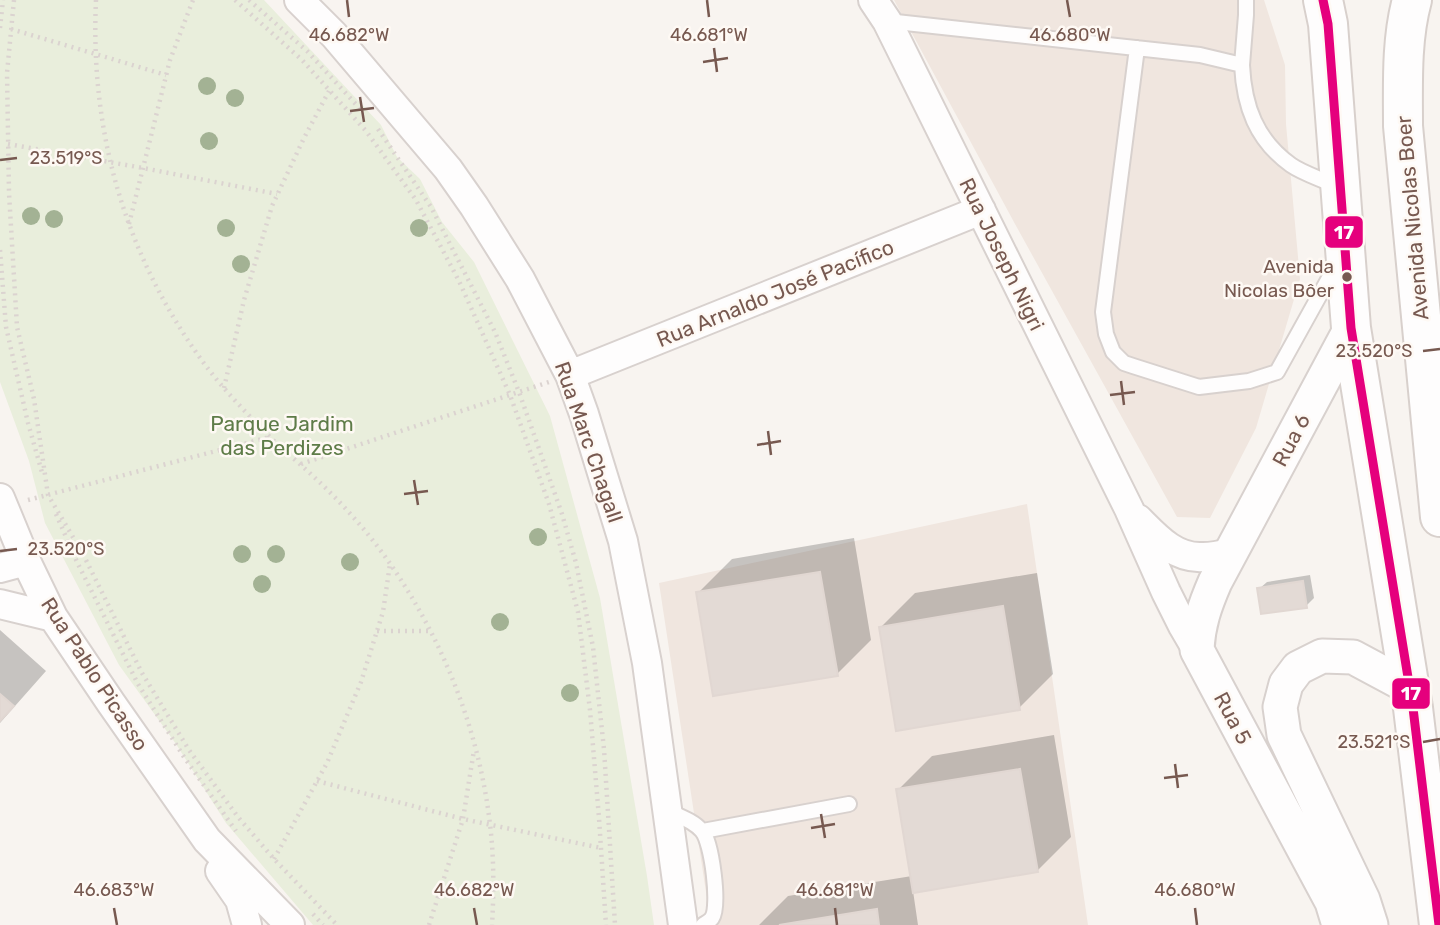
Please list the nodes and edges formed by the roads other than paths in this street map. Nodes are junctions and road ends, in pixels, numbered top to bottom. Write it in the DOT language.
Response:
graph roads {
  1 [pos="299,0"];
  2 [pos="1246,0"];
  3 [pos="1323,0"];
  4 [pos="1412,0"];
  5 [pos="880,10"];
  6 [pos="1137,48"];
  7 [pos="1242,65"];
  8 [pos="1341,188"];
  9 [pos="981,210"];
  10 [pos="1345,249"];
  11 [pos="1351,328"];
  12 [pos="570,375"];
  13 [pos="1435,446"];
  14 [pos="1,502"];
  15 [pos="1129,509"];
  16 [pos="1440,517"];
  17 [pos="1231,553"];
  18 [pos="13,565"];
  19 [pos="0,604"];
  20 [pos="53,617"];
  21 [pos="1197,650"];
  22 [pos="1411,698"];
  23 [pos="849,804"];
  24 [pos="668,811"];
  25 [pos="703,831"];
  26 [pos="207,839"];
  27 [pos="298,916"];
  28 [pos="247,925"];
  29 [pos="683,925"];
  30 [pos="703,925"];
  31 [pos="1339,925"];
  32 [pos="1371,925"];
  33 [pos="1439,925"];
  1 -- 12 [label="street, Rua Marc Chagall"];
  2 -- 7 [label="lane"];
  3 -- 8 [label="main road"];
  4 -- 13 [label="main road, Avenida Nicolas Boer"];
  5 -- 6 [label="lane"];
  5 -- 9 [label="street, Rua Joseph Nigri"];
  6 -- 7 [label="lane"];
  6 -- 10 [label="lane"];
  7 -- 8 [label="lane"];
  8 -- 10 [label="main road"];
  9 -- 12 [label="street, Rua Arnaldo José Pacífico"];
  9 -- 15 [label="street, Rua Joseph Nigri"];
  10 -- 11 [label="main road"];
  11 -- 17 [label="street, Rua 6"];
  11 -- 22 [label="main road"];
  12 -- 24 [label="street, Rua Marc Chagall"];
  13 -- 16 [label="main road, Avenida Nicolas Boer"];
  14 -- 18 [label="street, Rua Pablo Picasso"];
  15 -- 17 [label="street"];
  15 -- 21 [label="street, Rua 5"];
  17 -- 21 [label="street, Rua 6"];
  18 -- 20 [label="street, Rua Pablo Picasso"];
  19 -- 20 [label="street"];
  20 -- 26 [label="street, Rua Pablo Picasso"];
  21 -- 31 [label="street, Rua 5"];
  22 -- 32 [label="street"];
  22 -- 33 [label="main road"];
  23 -- 25 [label="lane"];
  24 -- 25 [label="lane"];
  24 -- 29 [label="street, Rua Marc Chagall"];
  25 -- 30 [label="lane"];
  26 -- 27 [label="street, Rua Pablo Picasso"];
  26 -- 28 [label="street, Rua Pablo Picasso"];
}
